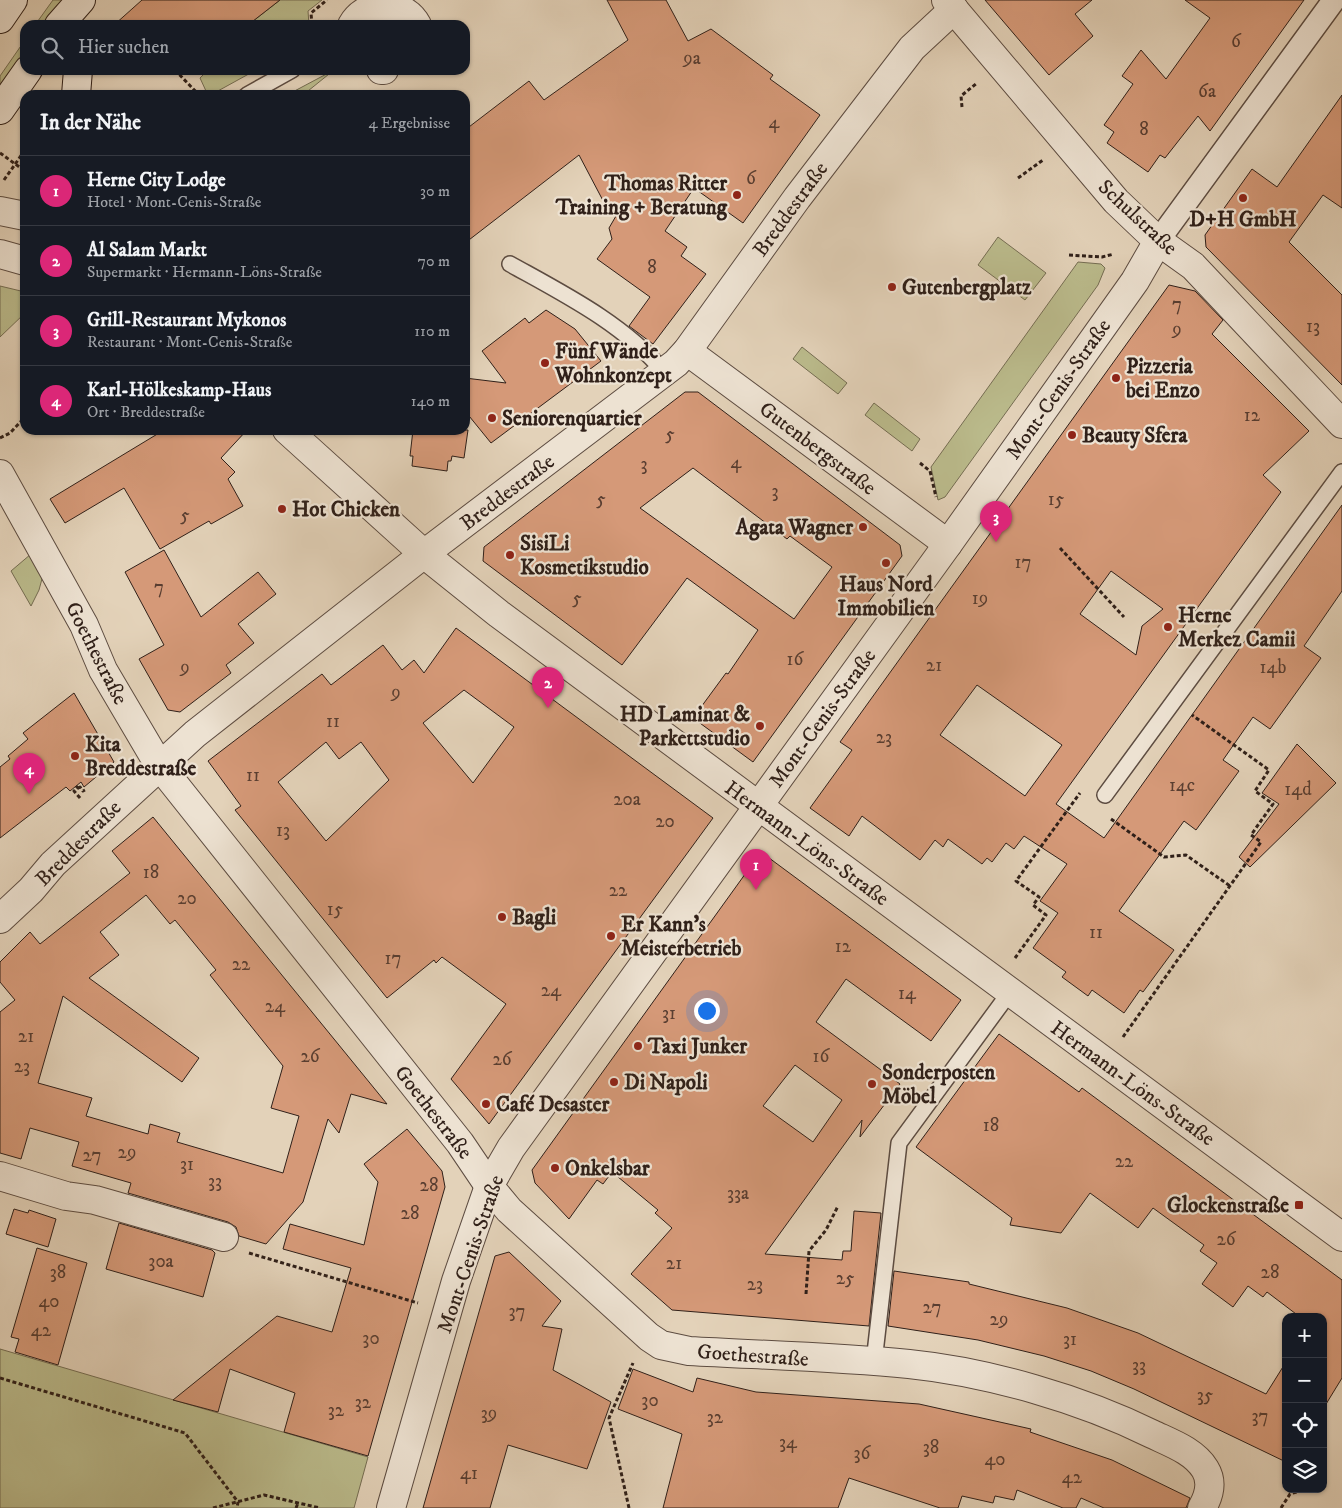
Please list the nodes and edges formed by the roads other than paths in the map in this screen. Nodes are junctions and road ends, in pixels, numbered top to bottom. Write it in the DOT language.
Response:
graph roads {
  1 [pos="13,0"];
  2 [pos="81,0"];
  3 [pos="90,0"];
  4 [pos="1334,0"];
  5 [pos="950,5"];
  6 [pos="411,11"];
  7 [pos="0,19"];
  8 [pos="63,20"];
  9 [pos="84,20"];
  10 [pos="354,20"];
  11 [pos="24,75"];
  12 [pos="78,75"];
  13 [pos="283,75"];
  14 [pos="76,90"];
  15 [pos="257,90"];
  16 [pos="0,110"];
  17 [pos="0,211"];
  18 [pos="20,215"];
  19 [pos="1158,241"];
  20 [pos="0,254"];
  21 [pos="20,260"];
  22 [pos="510,264"];
  23 [pos="687,351"];
  24 [pos="664,372"];
  25 [pos="1342,424"];
  26 [pos="293,435"];
  27 [pos="1342,472"];
  28 [pos="0,474"];
  29 [pos="948,544"];
  30 [pos="424,554"];
  31 [pos="159,765"];
  32 [pos="1106,793"];
  33 [pos="758,806"];
  34 [pos="0,919"];
  35 [pos="1003,987"];
  36 [pos="0,1176"];
  37 [pos="489,1186"];
  38 [pos="224,1237"];
  39 [pos="1342,1237"];
  40 [pos="874,1362"];
  41 [pos="1205,1503"];
  42 [pos="391,1508"];
  1 -- 7 [label="street"];
  2 -- 8 [label="street"];
  3 -- 9 [label="street"];
  4 -- 19 [label="street, Mont-Cenis-Straße"];
  5 -- 19 [label="street, Schulstraße"];
  5 -- 23 [label="street, Breddestraße"];
  6 -- 10 [label="street"];
  11 -- 16 [label="street"];
  12 -- 14 [label="street"];
  13 -- 15 [label="lane"];
  17 -- 18 [label="street"];
  19 -- 25 [label="street, Schulstraße"];
  19 -- 29 [label="street, Mont-Cenis-Straße"];
  20 -- 21 [label="street"];
  22 -- 24 [label="lane"];
  23 -- 24 [label="street, Breddestraße"];
  23 -- 29 [label="street, Gutenbergstraße"];
  24 -- 30 [label="street, Breddestraße"];
  26 -- 30 [label="street, Hermann-Löns-Straße"];
  27 -- 32 [label="lane"];
  28 -- 31 [label="street, Goethestraße"];
  29 -- 33 [label="street, Mont-Cenis-Straße"];
  30 -- 31 [label="street, Breddestraße"];
  30 -- 33 [label="street, Hermann-Löns-Straße"];
  31 -- 34 [label="street, Breddestraße"];
  31 -- 37 [label="street, Goethestraße"];
  33 -- 35 [label="street, Hermann-Löns-Straße"];
  33 -- 37 [label="street, Mont-Cenis-Straße"];
  35 -- 39 [label="street, Hermann-Löns-Straße"];
  35 -- 40 [label="lane"];
  36 -- 38 [label="street"];
  37 -- 40 [label="street, Goethestraße"];
  37 -- 42 [label="street, Mont-Cenis-Straße"];
  40 -- 41 [label="street, Goethestraße"];
}
